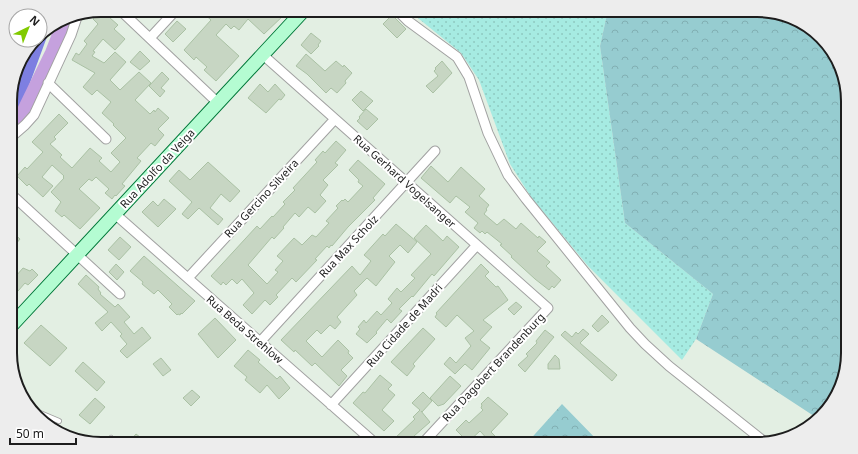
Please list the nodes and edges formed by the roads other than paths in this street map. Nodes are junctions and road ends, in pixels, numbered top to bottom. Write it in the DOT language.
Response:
graph roads {
  1 [pos="128,17"];
  2 [pos="170,17"];
  3 [pos="298,17"];
  4 [pos="404,17"];
  5 [pos="76,21"];
  6 [pos="150,38"];
  7 [pos="263,55"];
  8 [pos="48,83"];
  9 [pos="218,102"];
  10 [pos="335,119"];
  11 [pos="17,132"];
  12 [pos="106,139"];
  13 [pos="435,151"];
  14 [pos="406,182"];
  15 [pos="17,199"];
  16 [pos="115,214"];
  17 [pos="477,246"];
  18 [pos="77,254"];
  19 [pos="188,278"];
  20 [pos="120,294"];
  21 [pos="548,308"];
  22 [pos="17,319"];
  23 [pos="260,342"];
  24 [pos="332,405"];
  25 [pos="45,415"];
  26 [pos="58,421"];
  27 [pos="368,437"];
  28 [pos="428,437"];
  29 [pos="758,437"];
  1 -- 6 [label="street"];
  2 -- 6 [label="street"];
  3 -- 7 [label="street, Rua Adolfo da Veiga"];
  4 -- 29 [label="street"];
  5 -- 8 [label="street"];
  6 -- 9 [label="street"];
  7 -- 9 [label="street, Rua Adolfo da Veiga"];
  7 -- 10 [label="street, Rua Gerhard Vogelsanger"];
  8 -- 11 [label="street"];
  8 -- 12 [label="street"];
  9 -- 16 [label="street, Rua Adolfo da Veiga"];
  10 -- 14 [label="street, Rua Gerhard Vogelsanger"];
  10 -- 19 [label="street, Rua Gercino Silveira"];
  13 -- 14 [label="street, Rua Max Scholz"];
  14 -- 17 [label="street, Rua Gerhard Vogelsanger"];
  14 -- 23 [label="street, Rua Max Scholz"];
  15 -- 18 [label="street"];
  16 -- 18 [label="street, Rua Adolfo da Veiga"];
  16 -- 19 [label="street, Rua Beda Strehlow"];
  17 -- 21 [label="street, Rua Gerhard Vogelsanger"];
  17 -- 24 [label="street, Rua Cidade de Madri"];
  18 -- 20 [label="street"];
  18 -- 22 [label="street, Rua Adolfo da Veiga"];
  19 -- 23 [label="street, Rua Beda Strehlow"];
  21 -- 28 [label="street, Rua Dagobert Brandenburg"];
  23 -- 24 [label="street, Rua Beda Strehlow"];
  24 -- 27 [label="street, Rua Beda Strehlow"];
  25 -- 26 [label="lane"];
}
